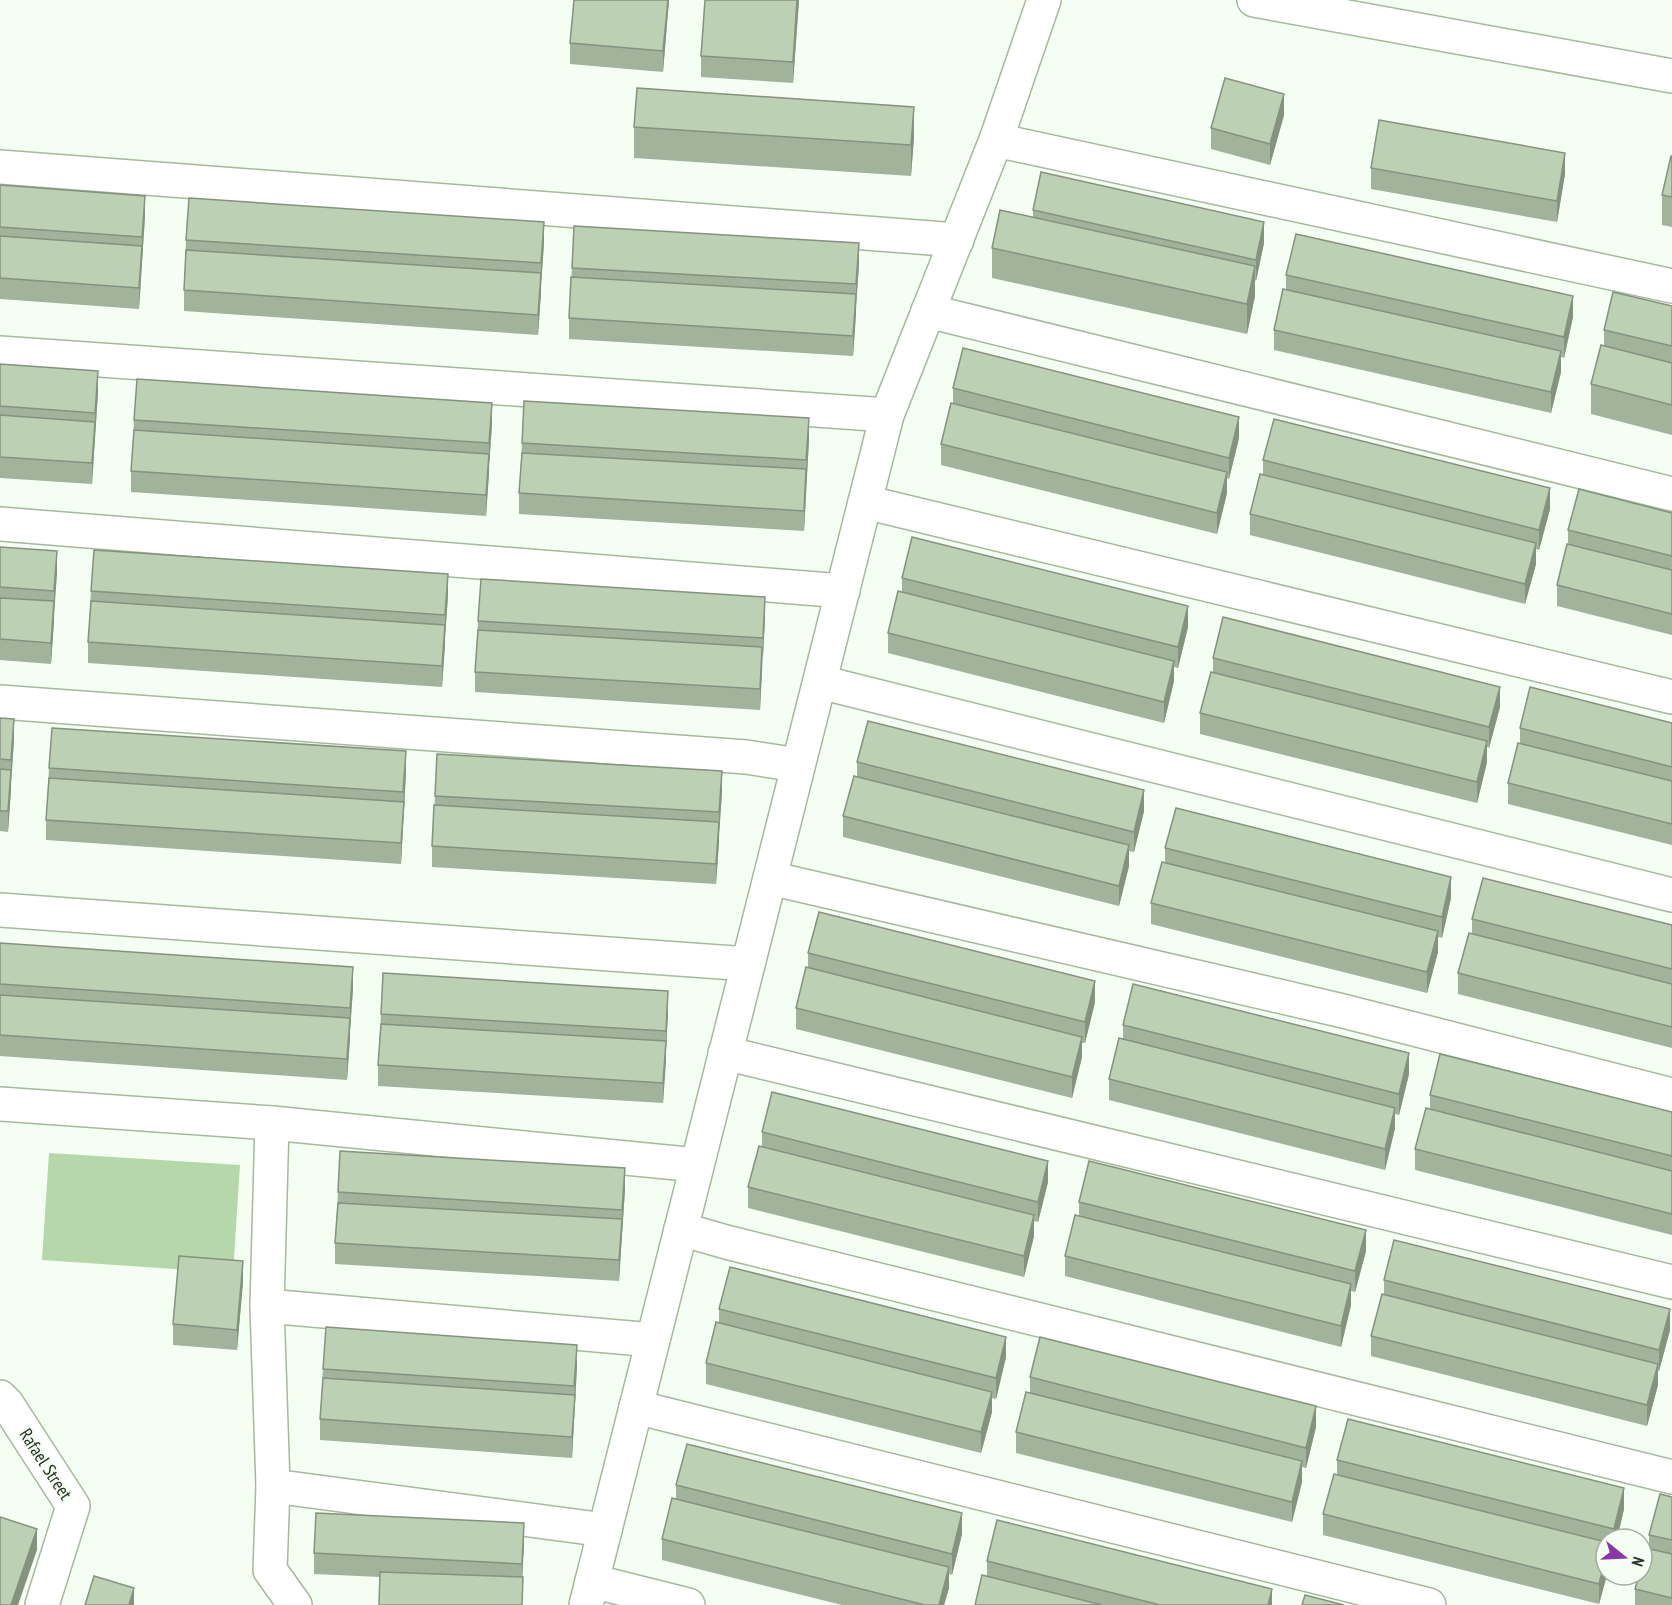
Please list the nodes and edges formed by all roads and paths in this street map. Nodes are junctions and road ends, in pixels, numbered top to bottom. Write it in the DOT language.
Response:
graph roads {
  1 [pos="1044,0"];
  2 [pos="1254,0"];
  3 [pos="1672,76"];
  4 [pos="996,140"];
  5 [pos="0,167"];
  6 [pos="957,240"];
  7 [pos="1672,286"];
  8 [pos="928,311"];
  9 [pos="0,353"];
  10 [pos="887,415"];
  11 [pos="1672,494"];
  12 [pos="865,502"];
  13 [pos="0,524"];
  14 [pos="843,591"];
  15 [pos="820,681"];
  16 [pos="1672,698"];
  17 [pos="0,702"];
  18 [pos="798,765"];
  19 [pos="770,878"];
  20 [pos="1672,895"];
  21 [pos="0,910"];
  22 [pos="748,964"];
  23 [pos="725,1053"];
  24 [pos="1672,1095"];
  25 [pos="0,1104"];
  26 [pos="272,1123"];
  27 [pos="697,1165"];
  28 [pos="681,1229"];
  29 [pos="1672,1282"];
  30 [pos="267,1306"];
  31 [pos="653,1340"];
  32 [pos="0,1397"];
  33 [pos="636,1407"];
  34 [pos="1672,1477"];
  35 [pos="273,1486"];
  36 [pos="605,1530"];
  37 [pos="589,1593"];
  38 [pos="42,1605"];
  39 [pos="295,1605"];
  40 [pos="688,1605"];
  41 [pos="1429,1605"];
  1 -- 4 [label="street"];
  2 -- 3 [label="street"];
  4 -- 6 [label="street"];
  4 -- 7 [label="street"];
  5 -- 6 [label="street"];
  6 -- 8 [label="street"];
  8 -- 10 [label="street"];
  8 -- 11 [label="street"];
  9 -- 10 [label="street"];
  10 -- 12 [label="street"];
  12 -- 14 [label="street"];
  12 -- 16 [label="street"];
  13 -- 14 [label="street"];
  14 -- 15 [label="street"];
  15 -- 18 [label="street"];
  15 -- 20 [label="street"];
  17 -- 18 [label="street"];
  18 -- 19 [label="street"];
  19 -- 22 [label="street"];
  19 -- 24 [label="street"];
  21 -- 22 [label="street"];
  22 -- 23 [label="street"];
  23 -- 27 [label="street"];
  23 -- 29 [label="street"];
  25 -- 26 [label="street"];
  26 -- 27 [label="street"];
  26 -- 30 [label="street"];
  27 -- 28 [label="street"];
  28 -- 31 [label="street"];
  28 -- 34 [label="street"];
  30 -- 31 [label="street"];
  30 -- 35 [label="street"];
  31 -- 33 [label="street"];
  32 -- 38 [label="street, Rafael Street"];
  33 -- 36 [label="street"];
  33 -- 41 [label="street"];
  35 -- 36 [label="street"];
  35 -- 39 [label="street"];
  36 -- 37 [label="street"];
  37 -- 40 [label="street"];
}
